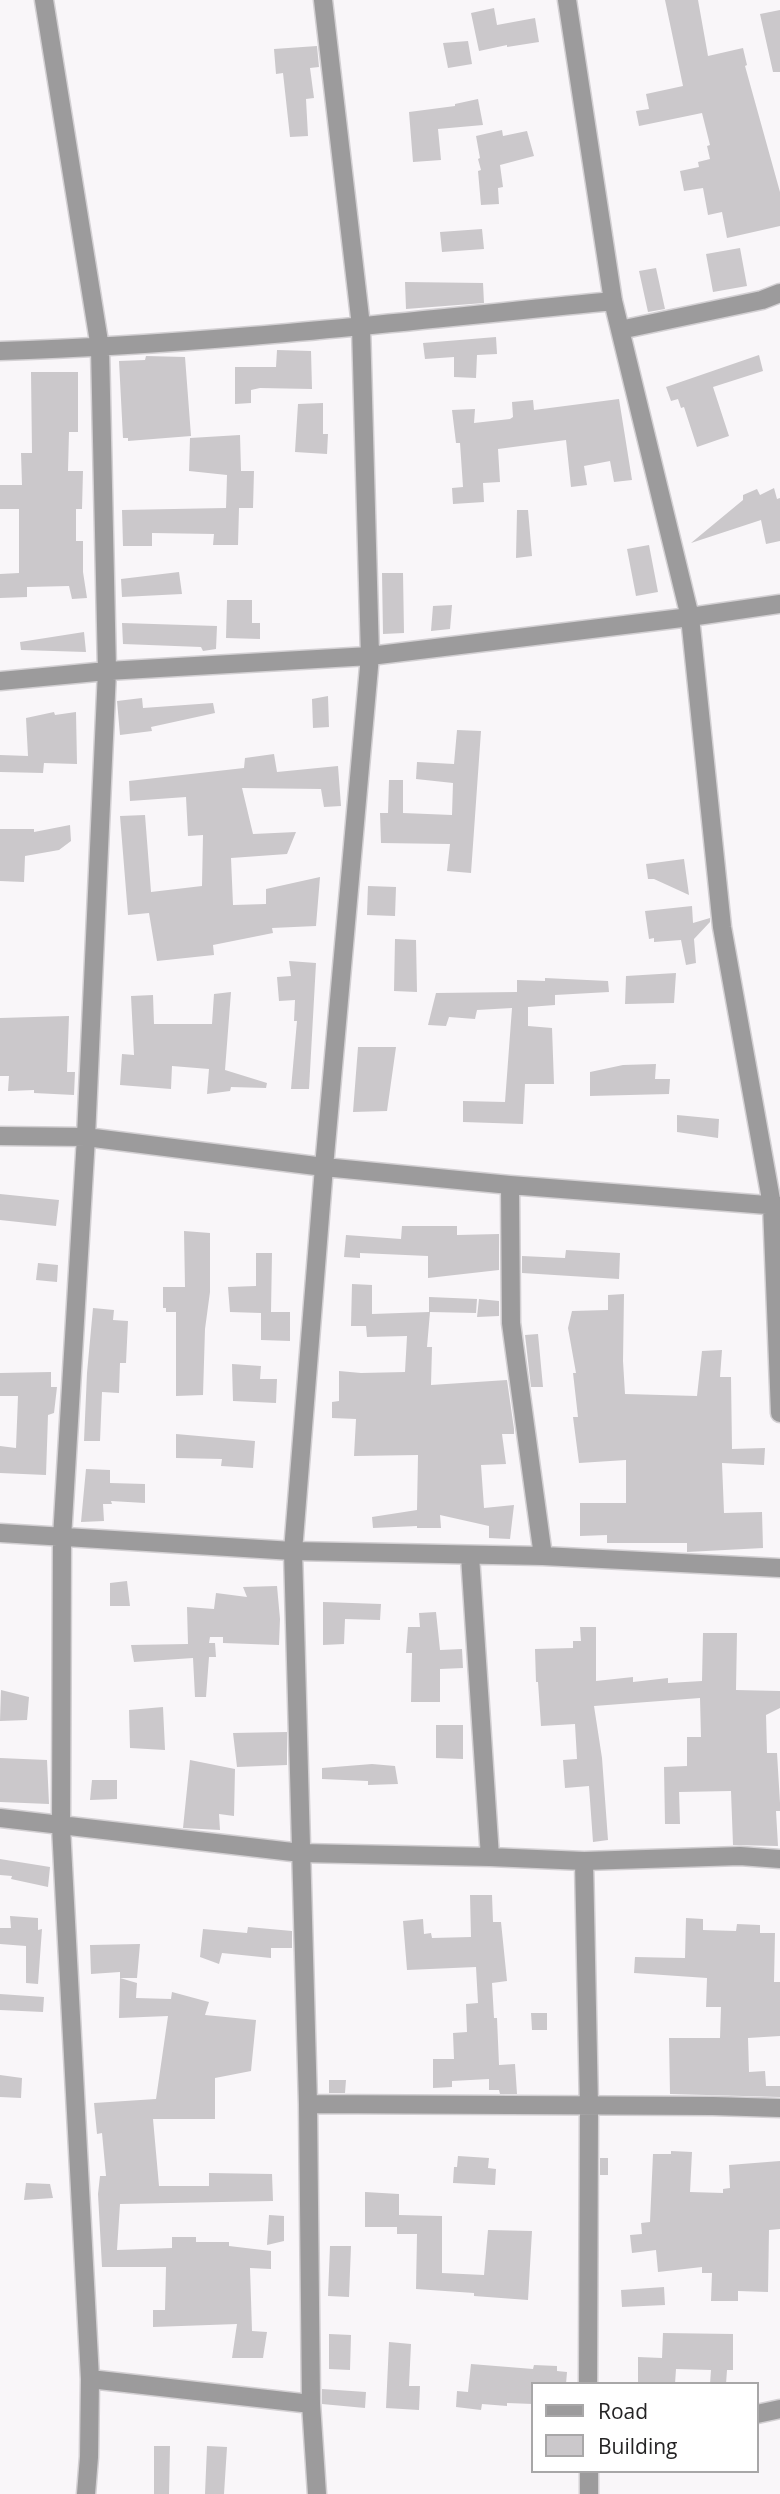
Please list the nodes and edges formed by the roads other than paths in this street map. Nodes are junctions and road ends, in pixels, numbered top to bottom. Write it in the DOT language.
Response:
graph roads {
  1 [pos="44,0"];
  2 [pos="323,0"];
  3 [pos="567,0"];
  4 [pos="780,293"];
  5 [pos="613,301"];
  6 [pos="361,326"];
  7 [pos="620,330"];
  8 [pos="100,348"];
  9 [pos="0,351"];
  10 [pos="780,604"];
  11 [pos="690,617"];
  12 [pos="370,656"];
  13 [pos="107,671"];
  14 [pos="0,681"];
  15 [pos="0,1136"];
  16 [pos="86,1137"];
  17 [pos="324,1167"];
  18 [pos="510,1185"];
  19 [pos="776,1206"];
  20 [pos="780,1413"];
  21 [pos="0,1533"];
  22 [pos="62,1538"];
  23 [pos="293,1551"];
  24 [pos="470,1556"];
  25 [pos="543,1556"];
  26 [pos="780,1568"];
  27 [pos="0,1818"];
  28 [pos="61,1827"];
  29 [pos="301,1853"];
  30 [pos="490,1857"];
  31 [pos="780,1858"];
  32 [pos="584,1861"];
  33 [pos="308,2104"];
  34 [pos="589,2107"];
  35 [pos="780,2108"];
  36 [pos="90,2379"];
  37 [pos="588,2382"];
  38 [pos="311,2404"];
  39 [pos="780,2409"];
  40 [pos="759,2414"];
  41 [pos="589,2473"];
  42 [pos="86,2494"];
  43 [pos="317,2494"];
  44 [pos="589,2494"];
  1 -- 8 [label="street"];
  2 -- 6 [label="street"];
  3 -- 5 [label="street"];
  4 -- 7 [label="street"];
  5 -- 6 [label="street"];
  5 -- 7 [label="street"];
  6 -- 8 [label="street"];
  6 -- 12 [label="street"];
  7 -- 11 [label="street"];
  8 -- 9 [label="street"];
  8 -- 13 [label="street"];
  10 -- 11 [label="street"];
  11 -- 12 [label="street"];
  11 -- 19 [label="street"];
  12 -- 13 [label="street"];
  12 -- 17 [label="street"];
  13 -- 14 [label="street"];
  13 -- 16 [label="street"];
  15 -- 16 [label="street"];
  16 -- 17 [label="street"];
  16 -- 22 [label="street"];
  17 -- 18 [label="street"];
  17 -- 23 [label="street"];
  18 -- 19 [label="street"];
  18 -- 25 [label="street"];
  19 -- 20 [label="street"];
  21 -- 22 [label="street"];
  22 -- 23 [label="street"];
  22 -- 28 [label="street"];
  23 -- 24 [label="street"];
  23 -- 29 [label="street"];
  24 -- 25 [label="street"];
  24 -- 30 [label="street"];
  25 -- 26 [label="street"];
  27 -- 28 [label="street"];
  28 -- 29 [label="street"];
  28 -- 36 [label="street"];
  29 -- 30 [label="street"];
  29 -- 33 [label="street"];
  30 -- 32 [label="street"];
  31 -- 32 [label="street"];
  32 -- 34 [label="street"];
  33 -- 34 [label="street"];
  33 -- 38 [label="street"];
  34 -- 35 [label="street"];
  34 -- 37 [label="street"];
  36 -- 38 [label="street"];
  36 -- 42 [label="street"];
  38 -- 43 [label="street"];
  39 -- 40 [label="street"];
  41 -- 44 [label="street"];
}
